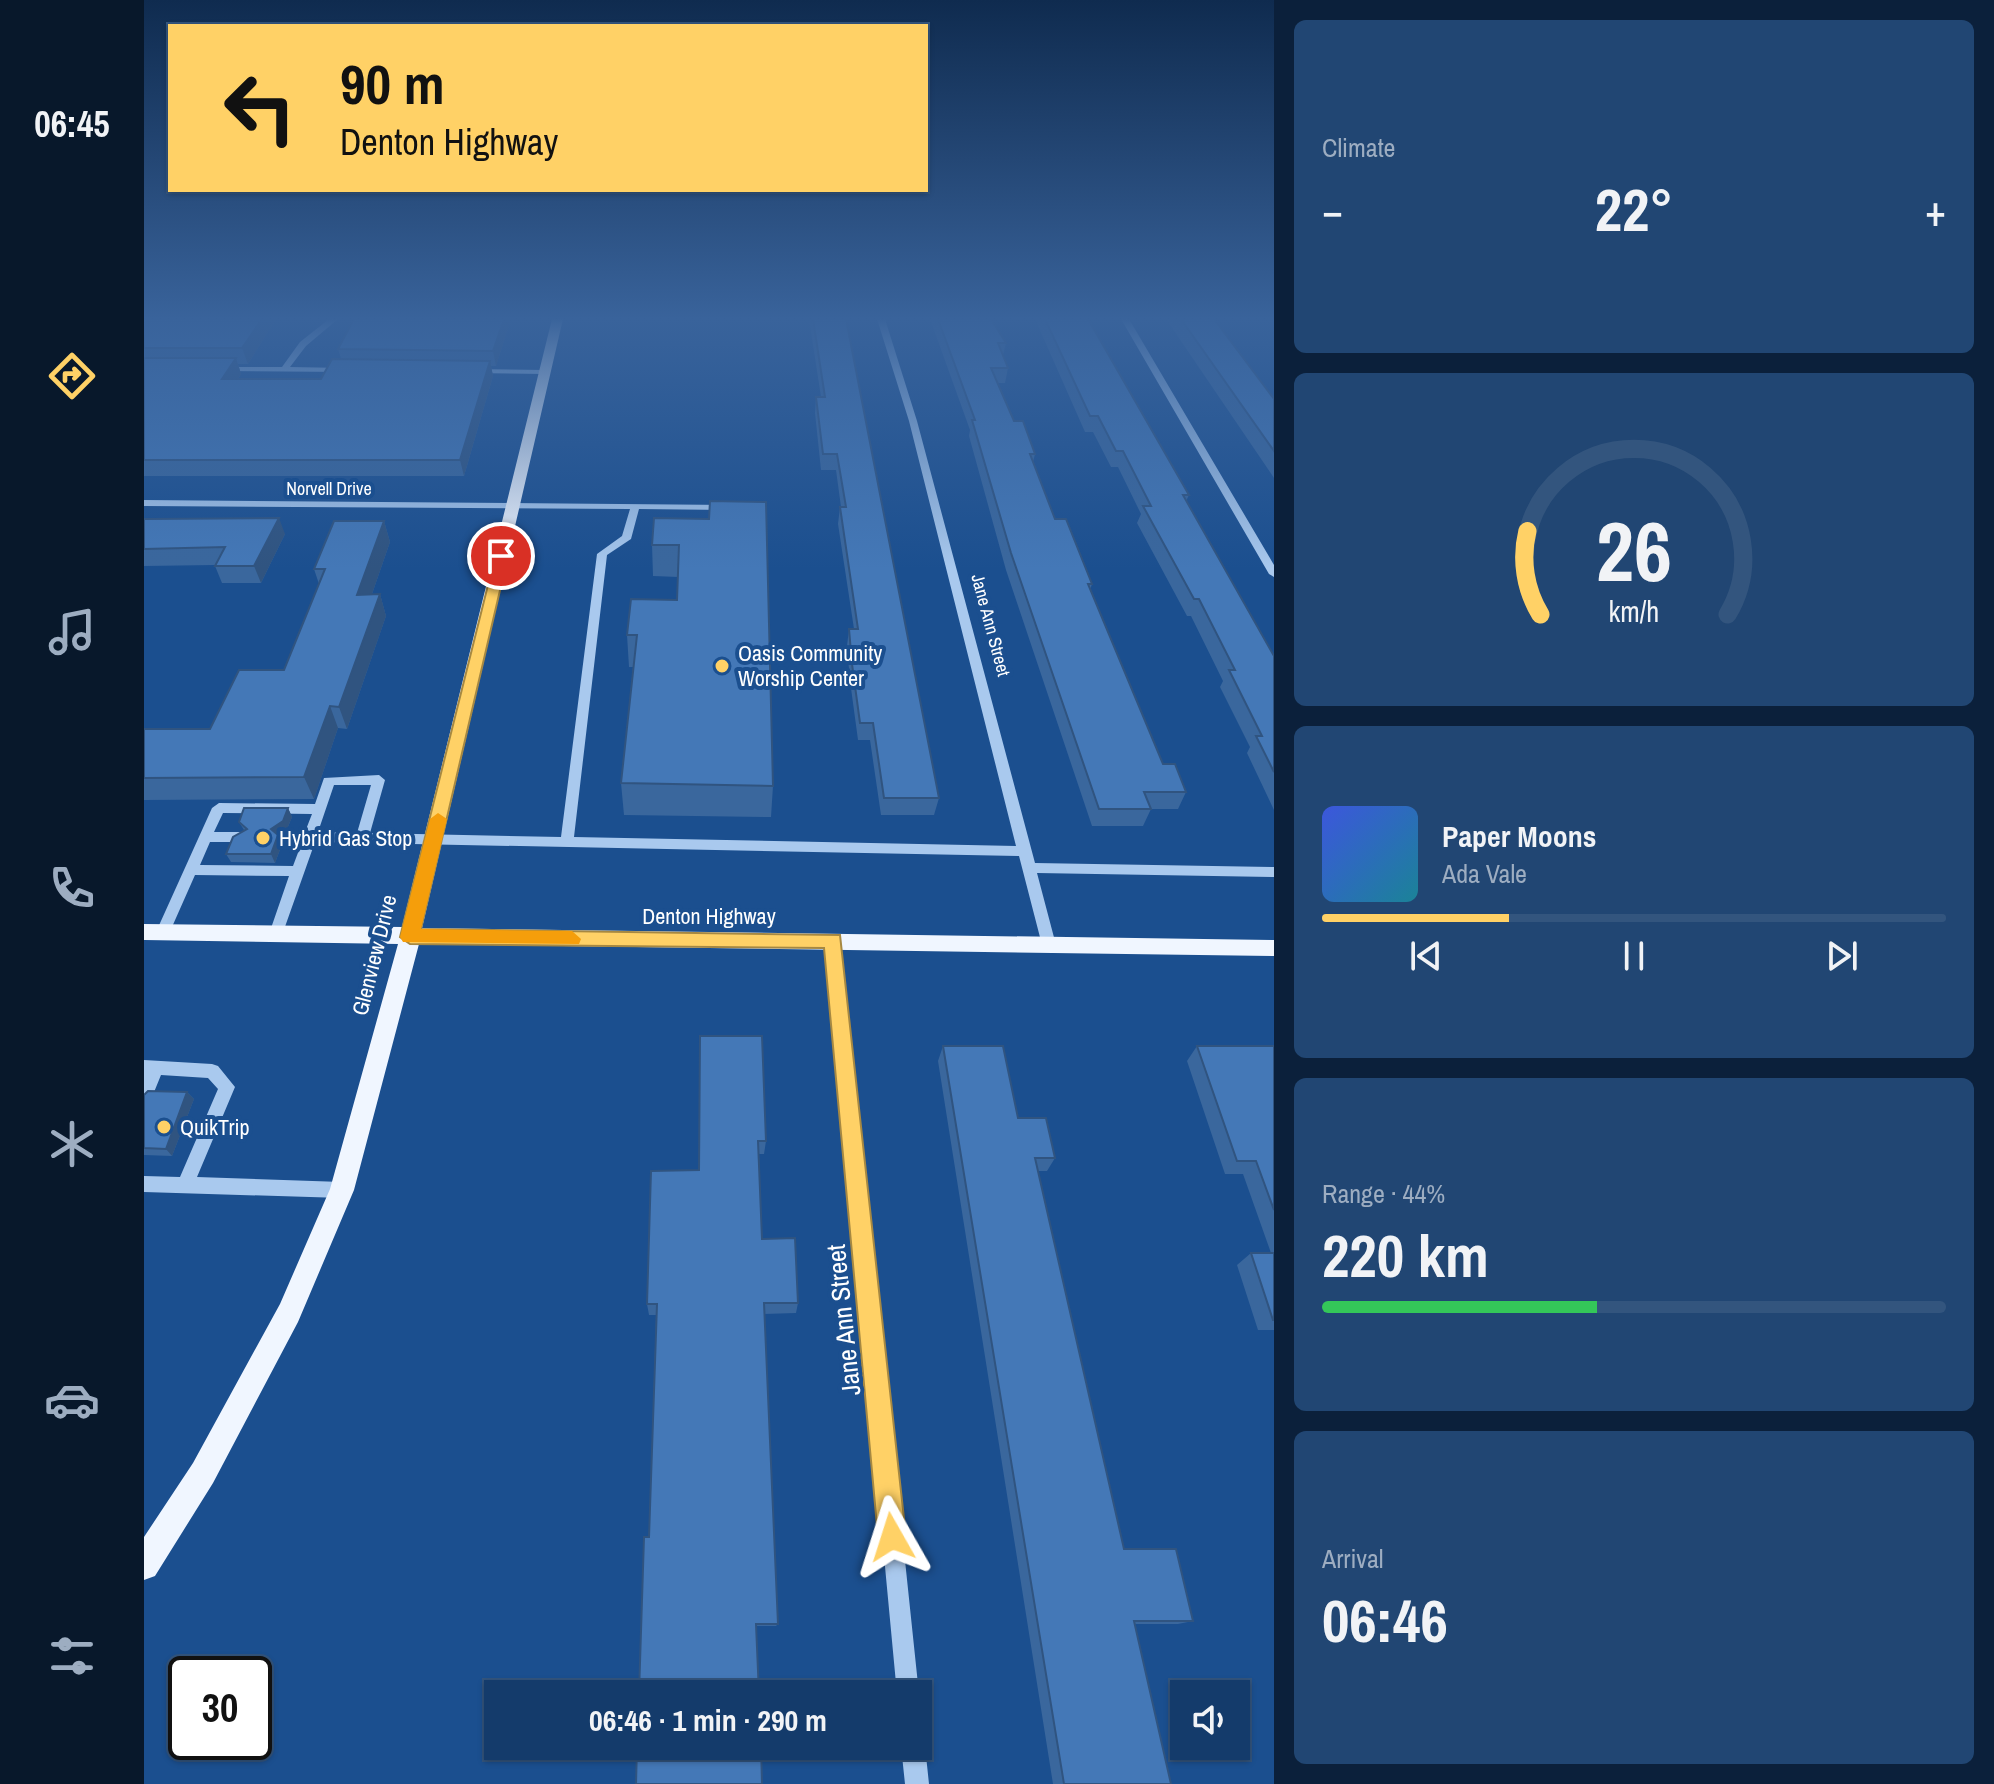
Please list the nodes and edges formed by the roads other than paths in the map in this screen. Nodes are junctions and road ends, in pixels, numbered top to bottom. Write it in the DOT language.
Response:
graph roads {
  1 [pos="538,402"];
  2 [pos="907,402"];
  3 [pos="1174,402"];
  4 [pos="144,503"];
  5 [pos="513,505"];
  6 [pos="741,507"];
  7 [pos="635,508"];
  8 [pos="1274,574"];
  9 [pos="320,809"];
  10 [pos="205,837"];
  11 [pos="241,837"];
  12 [pos="285,837"];
  13 [pos="310,837"];
  14 [pos="362,838"];
  15 [pos="433,840"];
  16 [pos="567,843"];
  17 [pos="1025,851"];
  18 [pos="1029,868"];
  19 [pos="190,870"];
  20 [pos="298,871"];
  21 [pos="1274,872"];
  22 [pos="154,932"];
  23 [pos="276,934"];
  24 [pos="410,937"];
  25 [pos="833,940"];
  26 [pos="1049,945"];
  27 [pos="1274,948"];
  28 [pos="150,1067"];
  29 [pos="144,1097"];
  30 [pos="144,1184"];
  31 [pos="186,1184"];
  32 [pos="342,1190"];
  33 [pos="144,1565"];
  34 [pos="907,1680"];
  35 [pos="914,1760"];
  36 [pos="917,1784"];
  1 -- 5 [label="main road, Glenview Drive"];
  2 -- 17 [label="street, Jane Ann Street"];
  3 -- 8 [label="street"];
  4 -- 5 [label="street, Norvell Drive"];
  5 -- 7 [label="street, Norvell Drive"];
  5 -- 15 [label="main road, Glenview Drive"];
  6 -- 7 [label="street, Norvell Drive"];
  7 -- 16 [label="street"];
  9 -- 10 [label="street"];
  9 -- 13 [label="street"];
  9 -- 14 [label="street"];
  10 -- 11 [label="street"];
  10 -- 19 [label="street"];
  12 -- 13 [label="street"];
  13 -- 14 [label="street"];
  13 -- 20 [label="street"];
  14 -- 15 [label="street"];
  15 -- 16 [label="street"];
  15 -- 24 [label="main road, Glenview Drive"];
  16 -- 17 [label="street"];
  17 -- 18 [label="street, Jane Ann Street"];
  18 -- 21 [label="street"];
  18 -- 26 [label="street, Jane Ann Street"];
  19 -- 20 [label="street"];
  19 -- 22 [label="street"];
  20 -- 23 [label="street"];
  22 -- 23 [label="main road, Denton Highway"];
  23 -- 24 [label="main road, Denton Highway"];
  24 -- 25 [label="main road, Denton Highway"];
  24 -- 32 [label="main road, Glenview Drive"];
  25 -- 26 [label="main road, Denton Highway"];
  25 -- 34 [label="street, Jane Ann Street"];
  26 -- 27 [label="main road, Denton Highway"];
  28 -- 29 [label="street"];
  28 -- 31 [label="street"];
  30 -- 31 [label="street"];
  31 -- 32 [label="street"];
  32 -- 33 [label="main road, Glenview Drive"];
  35 -- 36 [label="street"];
}
